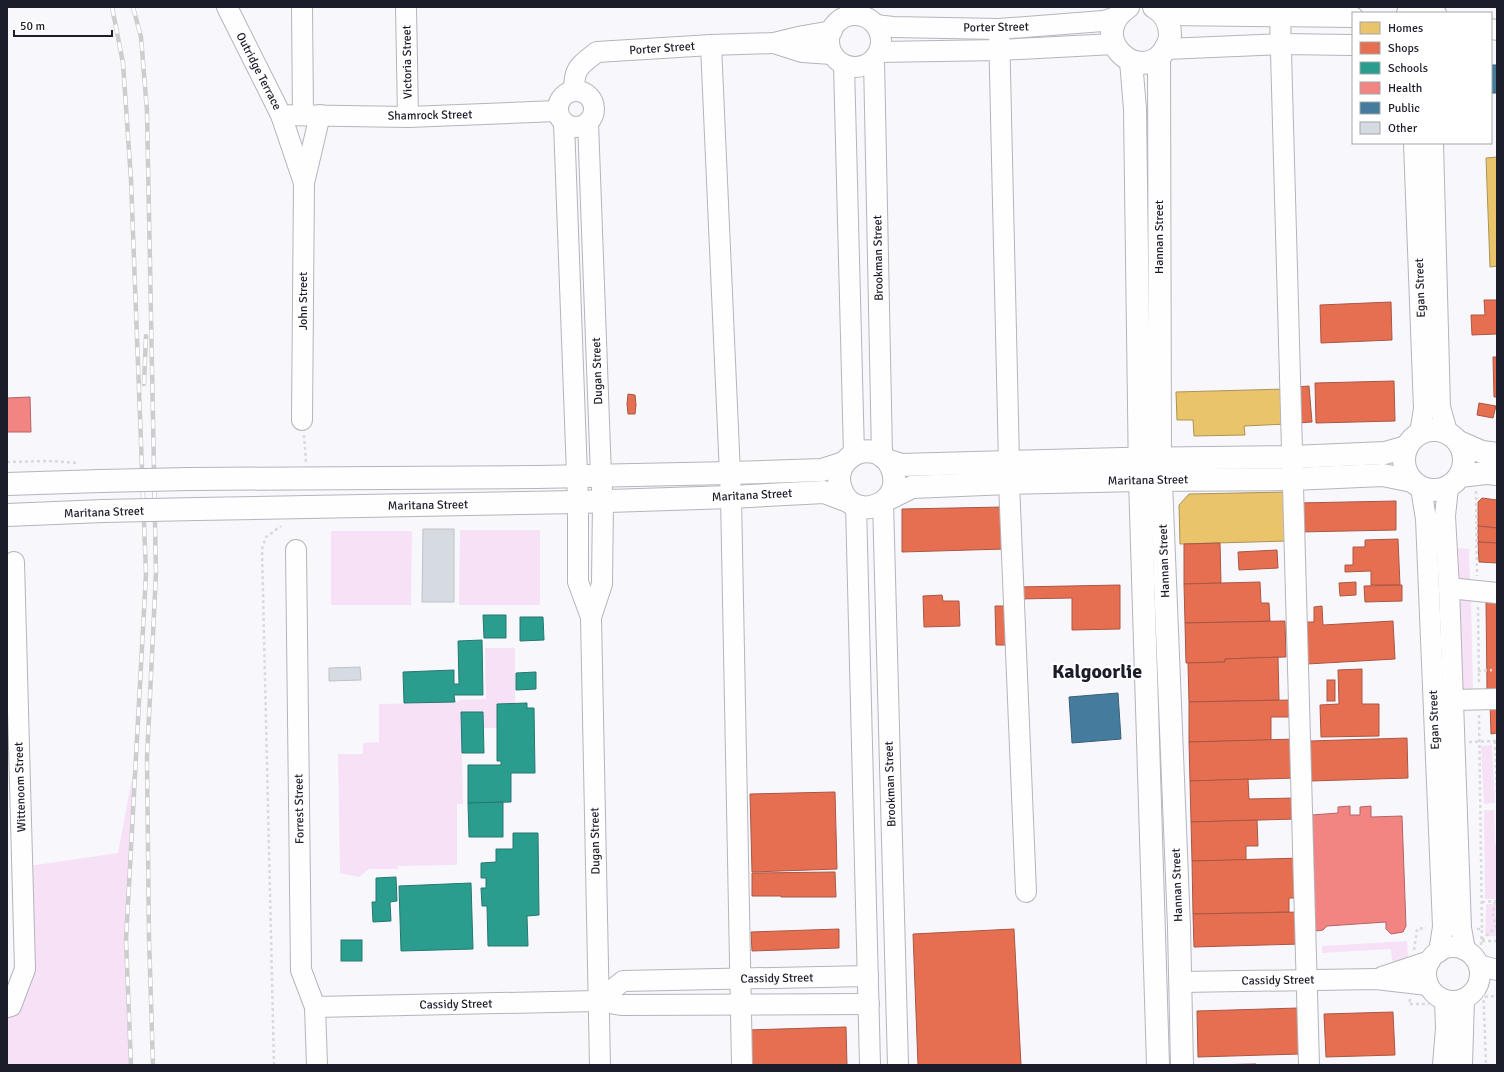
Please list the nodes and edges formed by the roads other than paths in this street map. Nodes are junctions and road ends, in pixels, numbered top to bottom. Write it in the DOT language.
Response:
graph roads {
  1 [pos="226,7"];
  2 [pos="302,7"];
  3 [pos="406,7"];
  4 [pos="1160,11"];
  5 [pos="1122,12"];
  6 [pos="1280,16"];
  7 [pos="869,17"];
  8 [pos="1352,17"];
  9 [pos="838,19"];
  10 [pos="999,29"];
  11 [pos="774,43"];
  12 [pos="1114,44"];
  13 [pos="1281,44"];
  14 [pos="711,45"];
  15 [pos="1352,45"];
  16 [pos="999,50"];
  17 [pos="1162,53"];
  18 [pos="876,56"];
  19 [pos="838,60"];
  20 [pos="1131,61"];
  21 [pos="574,90"];
  22 [pos="281,114"];
  23 [pos="312,115"];
  24 [pos="408,117"];
  25 [pos="560,117"];
  26 [pos="588,122"];
  27 [pos="1414,144"];
  28 [pos="1434,144"];
  29 [pos="304,183"];
  30 [pos="302,420"];
  31 [pos="1453,437"];
  32 [pos="1413,440"];
  33 [pos="1497,454"];
  34 [pos="1292,457"];
  35 [pos="849,458"];
  36 [pos="885,458"];
  37 [pos="1010,462"];
  38 [pos="1150,469"];
  39 [pos="730,473"];
  40 [pos="1497,474"];
  41 [pos="577,476"];
  42 [pos="601,476"];
  43 [pos="1293,479"];
  44 [pos="1009,483"];
  45 [pos="1461,483"];
  46 [pos="7,484"];
  47 [pos="1417,484"];
  48 [pos="731,497"];
  49 [pos="603,501"];
  50 [pos="885,501"];
  51 [pos="578,502"];
  52 [pos="852,503"];
  53 [pos="7,515"];
  54 [pos="296,550"];
  55 [pos="14,562"];
  56 [pos="884,564"];
  57 [pos="857,566"];
  58 [pos="1449,588"];
  59 [pos="1497,594"];
  60 [pos="591,617"];
  61 [pos="1488,699"];
  62 [pos="1453,700"];
  63 [pos="889,740"];
  64 [pos="862,742"];
  65 [pos="892,848"];
  66 [pos="864,849"];
  67 [pos="1026,892"];
  68 [pos="1452,927"];
  69 [pos="1465,950"];
  70 [pos="1435,956"];
  71 [pos="868,976"];
  72 [pos="1487,976"];
  73 [pos="740,979"];
  74 [pos="1376,979"];
  75 [pos="1307,980"];
  76 [pos="1181,982"];
  77 [pos="1428,985"];
  78 [pos="1454,1000"];
  79 [pos="598,1001"];
  80 [pos="868,1004"];
  81 [pos="740,1005"];
  82 [pos="7,1007"];
  83 [pos="315,1007"];
  84 [pos="317,1065"];
  85 [pos="600,1065"];
  86 [pos="742,1065"];
  87 [pos="870,1065"];
  88 [pos="898,1065"];
  89 [pos="1158,1065"];
  90 [pos="1182,1065"];
  91 [pos="1309,1065"];
  92 [pos="1443,1065"];
  93 [pos="1462,1065"];
  1 -- 22 [label="street, Outridge Terrace"];
  2 -- 23 [label="street, John Street"];
  3 -- 24 [label="street, Victoria Street"];
  4 -- 6 [label="street"];
  4 -- 17 [label="main road, Hannan Street"];
  5 -- 10 [label="street, Porter Street"];
  5 -- 12 [label="main road"];
  6 -- 8 [label="street"];
  6 -- 13 [label="street"];
  7 -- 9 [label="street"];
  7 -- 10 [label="street, Porter Street"];
  7 -- 18 [label="street"];
  9 -- 11 [label="street, Porter Street"];
  9 -- 19 [label="street"];
  10 -- 16 [label="street"];
  11 -- 14 [label="street, Porter Street"];
  11 -- 19 [label="street, Porter Street"];
  12 -- 16 [label="street, Porter Street"];
  12 -- 20 [label="main road"];
  13 -- 15 [label="street"];
  13 -- 17 [label="street"];
  13 -- 34 [label="street"];
  14 -- 21 [label="street, Porter Street"];
  14 -- 39 [label="street"];
  16 -- 18 [label="street, Porter Street"];
  16 -- 37 [label="street"];
  17 -- 20 [label="main road"];
  17 -- 38 [label="main road, Hannan Street"];
  18 -- 19 [label="street"];
  18 -- 36 [label="street, Brookman Street"];
  19 -- 35 [label="street"];
  20 -- 38 [label="main road, Hannan Street"];
  21 -- 25 [label="street"];
  21 -- 26 [label="street"];
  22 -- 23 [label="street, Outridge Terrace"];
  22 -- 29 [label="street, John Street"];
  23 -- 24 [label="street, Shamrock Street"];
  23 -- 29 [label="street, John Street"];
  24 -- 25 [label="street, Shamrock Street"];
  25 -- 26 [label="street"];
  25 -- 41 [label="street, Dugan Street"];
  26 -- 42 [label="street, Dugan Street"];
  27 -- 32 [label="street, Egan Street"];
  28 -- 31 [label="street, Egan Street"];
  29 -- 30 [label="street, John Street"];
  31 -- 32 [label="main road"];
  31 -- 33 [label="main road"];
  31 -- 45 [label="main road"];
  32 -- 34 [label="main road, Maritana Street"];
  32 -- 47 [label="main road"];
  34 -- 38 [label="main road, Maritana Street"];
  34 -- 43 [label="street"];
  35 -- 36 [label="main road"];
  35 -- 39 [label="main road, Maritana Street"];
  35 -- 52 [label="main road"];
  36 -- 37 [label="main road, Maritana Street"];
  36 -- 50 [label="main road"];
  37 -- 38 [label="main road, Maritana Street"];
  37 -- 44 [label="street"];
  38 -- 43 [label="main road, Maritana Street"];
  38 -- 44 [label="main road, Maritana Street"];
  38 -- 76 [label="main road, Hannan Street"];
  38 -- 89 [label="main road, Hannan Street"];
  39 -- 42 [label="main road, Maritana Street"];
  39 -- 48 [label="street"];
  40 -- 45 [label="main road"];
  41 -- 42 [label="main road, Maritana Street"];
  41 -- 46 [label="main road, Maritana Street, bridge"];
  41 -- 51 [label="street, Dugan Street"];
  42 -- 49 [label="street, Dugan Street"];
  43 -- 47 [label="main road, Maritana Street"];
  43 -- 75 [label="street"];
  44 -- 50 [label="main road, Maritana Street"];
  44 -- 67 [label="street"];
  45 -- 47 [label="main road"];
  45 -- 58 [label="street, Egan Street"];
  47 -- 68 [label="street, Egan Street"];
  48 -- 49 [label="main road, Maritana Street"];
  48 -- 52 [label="main road, Maritana Street"];
  48 -- 73 [label="street"];
  49 -- 51 [label="main road, Maritana Street"];
  49 -- 60 [label="street, Dugan Street"];
  50 -- 52 [label="main road"];
  50 -- 56 [label="street, Brookman Street"];
  51 -- 53 [label="main road, Maritana Street, bridge"];
  51 -- 60 [label="street, Dugan Street"];
  52 -- 57 [label="street"];
  54 -- 83 [label="street, Forrest Street"];
  55 -- 82 [label="street, Wittenoom Street"];
  56 -- 57 [label="street"];
  56 -- 63 [label="street, Brookman Street"];
  57 -- 64 [label="street"];
  58 -- 59 [label="street"];
  58 -- 62 [label="street, Egan Street"];
  60 -- 79 [label="street, Dugan Street"];
  61 -- 62 [label="street"];
  62 -- 68 [label="street, Egan Street"];
  63 -- 64 [label="street"];
  63 -- 65 [label="street, Brookman Street"];
  64 -- 66 [label="street"];
  65 -- 66 [label="street"];
  65 -- 88 [label="street, Brookman Street"];
  66 -- 71 [label="street"];
  68 -- 69 [label="street, Egan Street"];
  68 -- 70 [label="street, Egan Street"];
  69 -- 70 [label="street"];
  69 -- 72 [label="street"];
  70 -- 74 [label="street, Cassidy Street"];
  70 -- 77 [label="street"];
  71 -- 73 [label="street, Cassidy Street"];
  71 -- 80 [label="street"];
  72 -- 78 [label="street"];
  73 -- 79 [label="street, Cassidy Street"];
  73 -- 81 [label="street"];
  74 -- 75 [label="street, Cassidy Street"];
  74 -- 77 [label="street, Cassidy Street"];
  75 -- 76 [label="street, Cassidy Street"];
  75 -- 91 [label="street"];
  76 -- 90 [label="main road, Hannan Street"];
  77 -- 78 [label="street"];
  78 -- 92 [label="street"];
  78 -- 93 [label="street"];
  79 -- 81 [label="street, Cassidy Street"];
  79 -- 83 [label="street, Cassidy Street"];
  79 -- 85 [label="street, Dugan Street"];
  80 -- 81 [label="street, Cassidy Street"];
  80 -- 87 [label="street"];
  81 -- 86 [label="street"];
  83 -- 84 [label="street, Forrest Street"];
}
